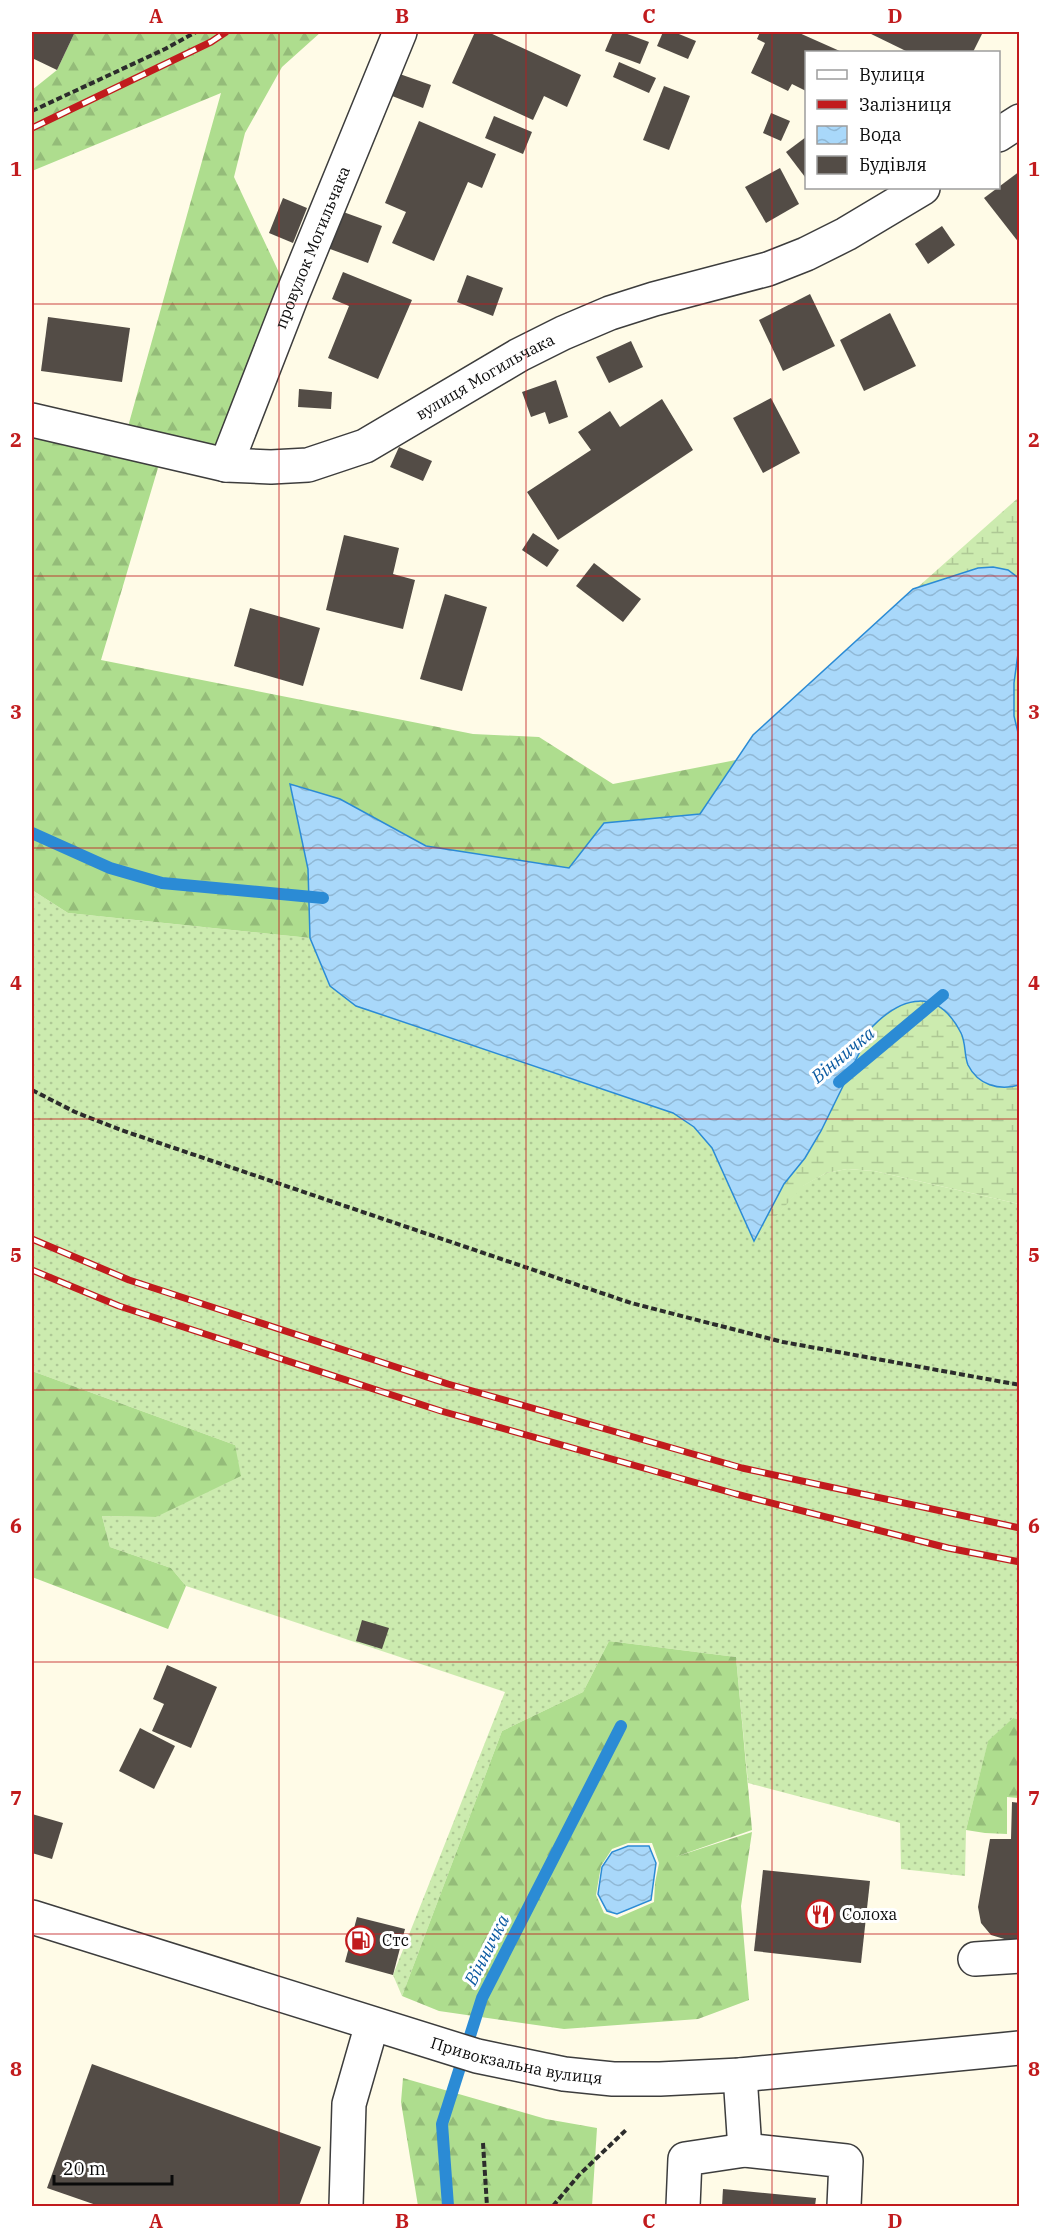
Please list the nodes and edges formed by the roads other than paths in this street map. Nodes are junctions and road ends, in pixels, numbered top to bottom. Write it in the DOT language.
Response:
graph roads {
  1 [pos="400,32"];
  2 [pos="1020,121"];
  3 [pos="1000,134"];
  4 [pos="921,189"];
  5 [pos="32,420"];
  6 [pos="226,465"];
  7 [pos="32,1917"];
  8 [pos="1020,1956"];
  9 [pos="975,1959"];
  10 [pos="372,2024"];
  11 [pos="1020,2048"];
  12 [pos="740,2075"];
  13 [pos="745,2150"];
  14 [pos="346,2206"];
  15 [pos="682,2206"];
  16 [pos="844,2206"];
  1 -- 6 [label="street, провулок Могильчака"];
  2 -- 3 [label="street"];
  4 -- 6 [label="street, вулиця Могильчака"];
  5 -- 6 [label="street, вулиця Могильчака"];
  7 -- 10 [label="street, Привокзальна вулиця"];
  8 -- 9 [label="street"];
  10 -- 12 [label="street, Привокзальна вулиця"];
  10 -- 14 [label="street"];
  11 -- 12 [label="street, Привокзальна вулиця"];
  12 -- 13 [label="street"];
  13 -- 15 [label="street"];
  13 -- 16 [label="street"];
}
